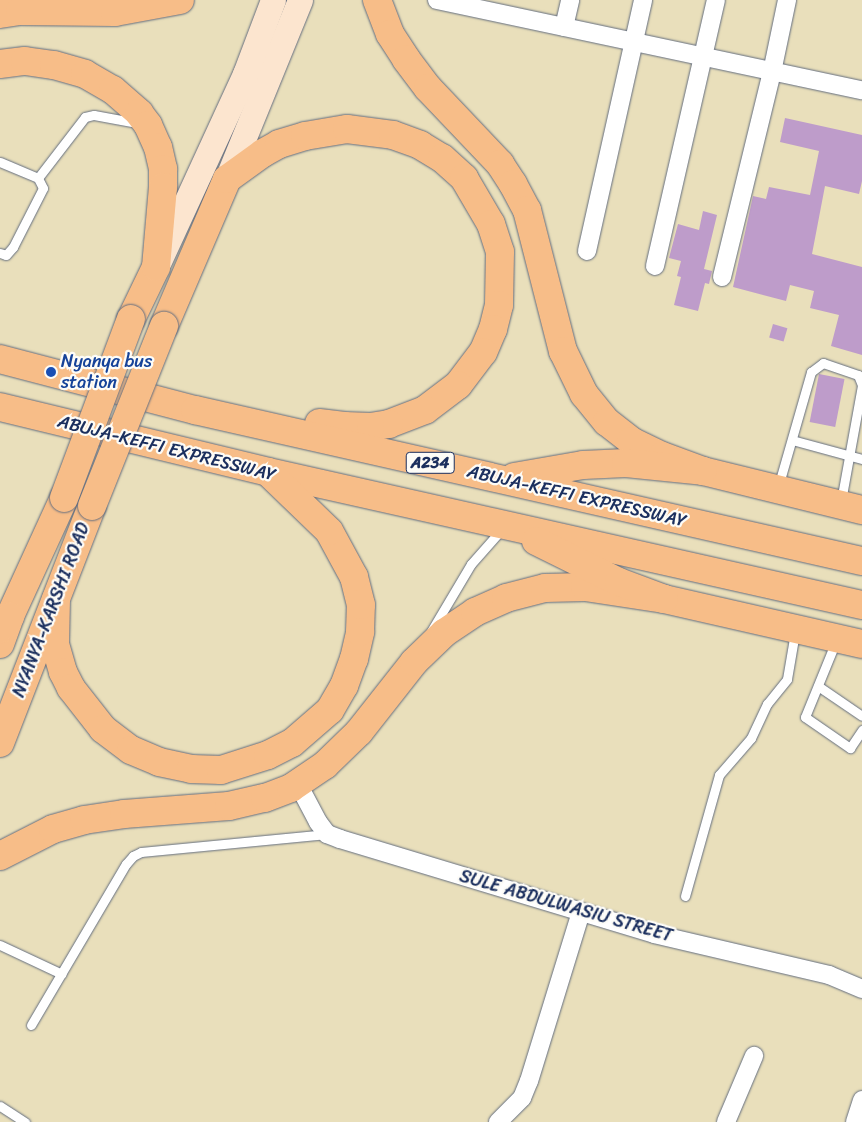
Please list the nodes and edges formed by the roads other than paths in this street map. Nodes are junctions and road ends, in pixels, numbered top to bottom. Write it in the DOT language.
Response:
graph roads {
  1 [pos="180,0"];
  2 [pos="273,0"];
  3 [pos="300,0"];
  4 [pos="377,0"];
  5 [pos="437,0"];
  6 [pos="570,0"];
  7 [pos="643,0"];
  8 [pos="716,0"];
  9 [pos="787,0"];
  10 [pos="0,14"];
  11 [pos="564,27"];
  12 [pos="633,42"];
  13 [pos="704,58"];
  14 [pos="0,64"];
  15 [pos="772,72"];
  16 [pos="862,90"];
  17 [pos="148,124"];
  18 [pos="0,162"];
  19 [pos="38,178"];
  20 [pos="227,179"];
  21 [pos="587,251"];
  22 [pos="0,253"];
  23 [pos="655,266"];
  24 [pos="156,268"];
  25 [pos="722,277"];
  26 [pos="0,359"];
  27 [pos="862,385"];
  28 [pos="0,407"];
  29 [pos="195,410"];
  30 [pos="792,440"];
  31 [pos="849,454"];
  32 [pos="862,459"];
  33 [pos="703,471"];
  34 [pos="268,472"];
  35 [pos="503,479"];
  36 [pos="777,489"];
  37 [pos="851,507"];
  38 [pos="506,525"];
  39 [pos="862,561"];
  40 [pos="56,599"];
  41 [pos="664,599"];
  42 [pos="862,605"];
  43 [pos="5,622"];
  44 [pos="796,629"];
  45 [pos="849,641"];
  46 [pos="0,644"];
  47 [pos="414,662"];
  48 [pos="818,686"];
  49 [pos="862,716"];
  50 [pos="862,730"];
  51 [pos="0,743"];
  52 [pos="298,784"];
  53 [pos="327,834"];
  54 [pos="0,856"];
  55 [pos="685,896"];
  56 [pos="581,912"];
  57 [pos="0,945"];
  58 [pos="62,974"];
  59 [pos="862,990"];
  60 [pos="31,1025"];
  61 [pos="754,1056"];
  62 [pos="862,1100"];
  63 [pos="0,1106"];
  64 [pos="25,1122"];
  65 [pos="498,1122"];
  66 [pos="726,1122"];
  67 [pos="855,1122"];
  1 -- 10 [label="main road"];
  2 -- 24 [label="street"];
  3 -- 20 [label="street"];
  4 -- 33 [label="main road"];
  5 -- 11 [label="street"];
  6 -- 11 [label="street"];
  7 -- 12 [label="street"];
  8 -- 13 [label="street"];
  9 -- 15 [label="street"];
  11 -- 12 [label="street"];
  12 -- 13 [label="street"];
  12 -- 21 [label="street"];
  13 -- 15 [label="street"];
  13 -- 23 [label="street"];
  14 -- 17 [label="main road"];
  15 -- 16 [label="street"];
  15 -- 25 [label="street"];
  17 -- 19 [label="lane"];
  17 -- 24 [label="main road"];
  18 -- 19 [label="lane"];
  19 -- 22 [label="lane"];
  20 -- 29 [label="main road"];
  20 -- 40 [label="main road, NYANYA-KARSHI ROAD, bridge"];
  24 -- 43 [label="main road, NYANYA-KARSHI ROAD, bridge"];
  26 -- 29 [label="main road, ABUJA-KEFFI EXPRESSWAY / A234"];
  27 -- 30 [label="lane"];
  27 -- 31 [label="lane"];
  28 -- 34 [label="main road, ABUJA-KEFFI EXPRESSWAY / A234"];
  29 -- 35 [label="main road, ABUJA-KEFFI EXPRESSWAY / A234"];
  30 -- 31 [label="lane"];
  30 -- 36 [label="lane"];
  31 -- 32 [label="lane"];
  31 -- 37 [label="lane"];
  33 -- 35 [label="main road"];
  33 -- 36 [label="main road"];
  34 -- 38 [label="main road, ABUJA-KEFFI EXPRESSWAY / A234"];
  34 -- 40 [label="main road"];
  35 -- 39 [label="main road, ABUJA-KEFFI EXPRESSWAY / A234"];
  36 -- 37 [label="main road"];
  38 -- 41 [label="main road"];
  38 -- 42 [label="main road, ABUJA-KEFFI EXPRESSWAY / A234"];
  38 -- 47 [label="lane"];
  40 -- 51 [label="main road, NYANYA-KARSHI ROAD"];
  41 -- 44 [label="main road"];
  41 -- 47 [label="main road"];
  43 -- 46 [label="main road, NYANYA-KARSHI ROAD"];
  44 -- 45 [label="main road"];
  44 -- 55 [label="lane"];
  45 -- 48 [label="lane"];
  47 -- 52 [label="main road"];
  48 -- 49 [label="lane"];
  48 -- 50 [label="lane"];
  52 -- 53 [label="street"];
  52 -- 54 [label="main road"];
  53 -- 56 [label="street, SULE ABDULWASIU STREET"];
  53 -- 58 [label="lane"];
  56 -- 59 [label="street, SULE ABDULWASIU STREET"];
  56 -- 65 [label="street"];
  57 -- 58 [label="lane"];
  58 -- 60 [label="lane"];
  61 -- 66 [label="street"];
  62 -- 67 [label="street"];
  63 -- 64 [label="lane"];
}
